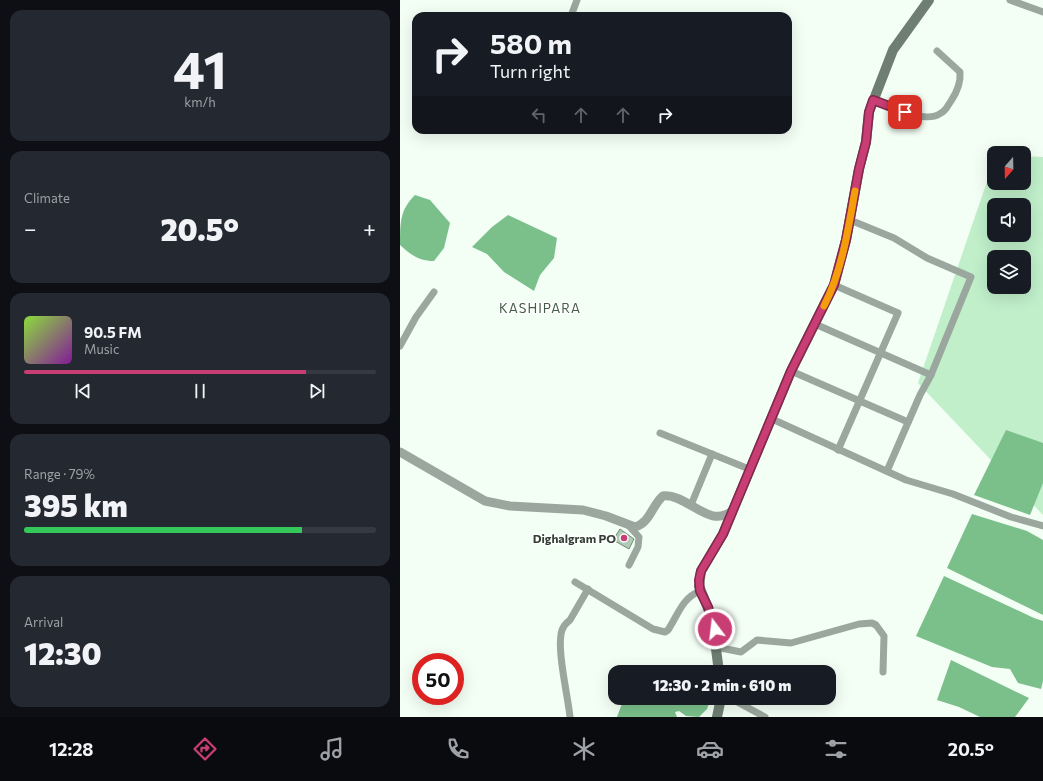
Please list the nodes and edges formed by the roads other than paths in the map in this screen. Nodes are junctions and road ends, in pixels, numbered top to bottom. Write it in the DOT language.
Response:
graph roads {
  1 [pos="577,0"];
  2 [pos="929,0"];
  3 [pos="1010,0"];
  4 [pos="572,12"];
  5 [pos="1043,12"];
  6 [pos="937,51"];
  7 [pos="873,100"];
  8 [pos="850,220"];
  9 [pos="834,285"];
  10 [pos="434,292"];
  11 [pos="815,324"];
  12 [pos="400,346"];
  13 [pos="879,352"];
  14 [pos="791,371"];
  15 [pos="931,375"];
  16 [pos="860,400"];
  17 [pos="772,419"];
  18 [pos="908,422"];
  19 [pos="660,433"];
  20 [pos="838,450"];
  21 [pos="400,452"];
  22 [pos="712,454"];
  23 [pos="749,469"];
  24 [pos="887,471"];
  25 [pos="691,505"];
  26 [pos="733,510"];
  27 [pos="714,516"];
  28 [pos="629,526"];
  29 [pos="1043,526"];
  30 [pos="723,534"];
  31 [pos="629,565"];
  32 [pos="575,582"];
  33 [pos="588,590"];
  34 [pos="700,591"];
  35 [pos="716,647"];
  36 [pos="718,665"];
  37 [pos="883,672"];
  38 [pos="720,705"];
  39 [pos="743,705"];
  40 [pos="570,717"];
  41 [pos="717,717"];
  42 [pos="766,717"];
  1 -- 4 [label="street"];
  2 -- 7 [label="main road"];
  3 -- 5 [label="street"];
  6 -- 7 [label="street"];
  7 -- 8 [label="main road"];
  8 -- 9 [label="main road"];
  8 -- 15 [label="street"];
  9 -- 11 [label="main road"];
  9 -- 13 [label="street"];
  10 -- 12 [label="street"];
  11 -- 13 [label="street"];
  11 -- 14 [label="main road"];
  13 -- 15 [label="street"];
  13 -- 16 [label="street"];
  14 -- 16 [label="street"];
  14 -- 17 [label="main road"];
  15 -- 18 [label="street"];
  16 -- 18 [label="street"];
  16 -- 20 [label="street"];
  17 -- 20 [label="street"];
  17 -- 23 [label="main road"];
  18 -- 24 [label="street"];
  19 -- 22 [label="street"];
  20 -- 24 [label="street"];
  21 -- 28 [label="street"];
  22 -- 23 [label="street"];
  22 -- 25 [label="street"];
  23 -- 26 [label="main road"];
  24 -- 29 [label="street"];
  25 -- 27 [label="street"];
  25 -- 28 [label="street"];
  26 -- 27 [label="street"];
  26 -- 30 [label="main road"];
  27 -- 30 [label="street"];
  28 -- 31 [label="street"];
  30 -- 34 [label="main road"];
  32 -- 33 [label="street"];
  33 -- 34 [label="street"];
  33 -- 40 [label="street"];
  34 -- 35 [label="main road"];
  35 -- 36 [label="main road"];
  35 -- 37 [label="street"];
  38 -- 41 [label="main road"];
  39 -- 42 [label="street"];
}
